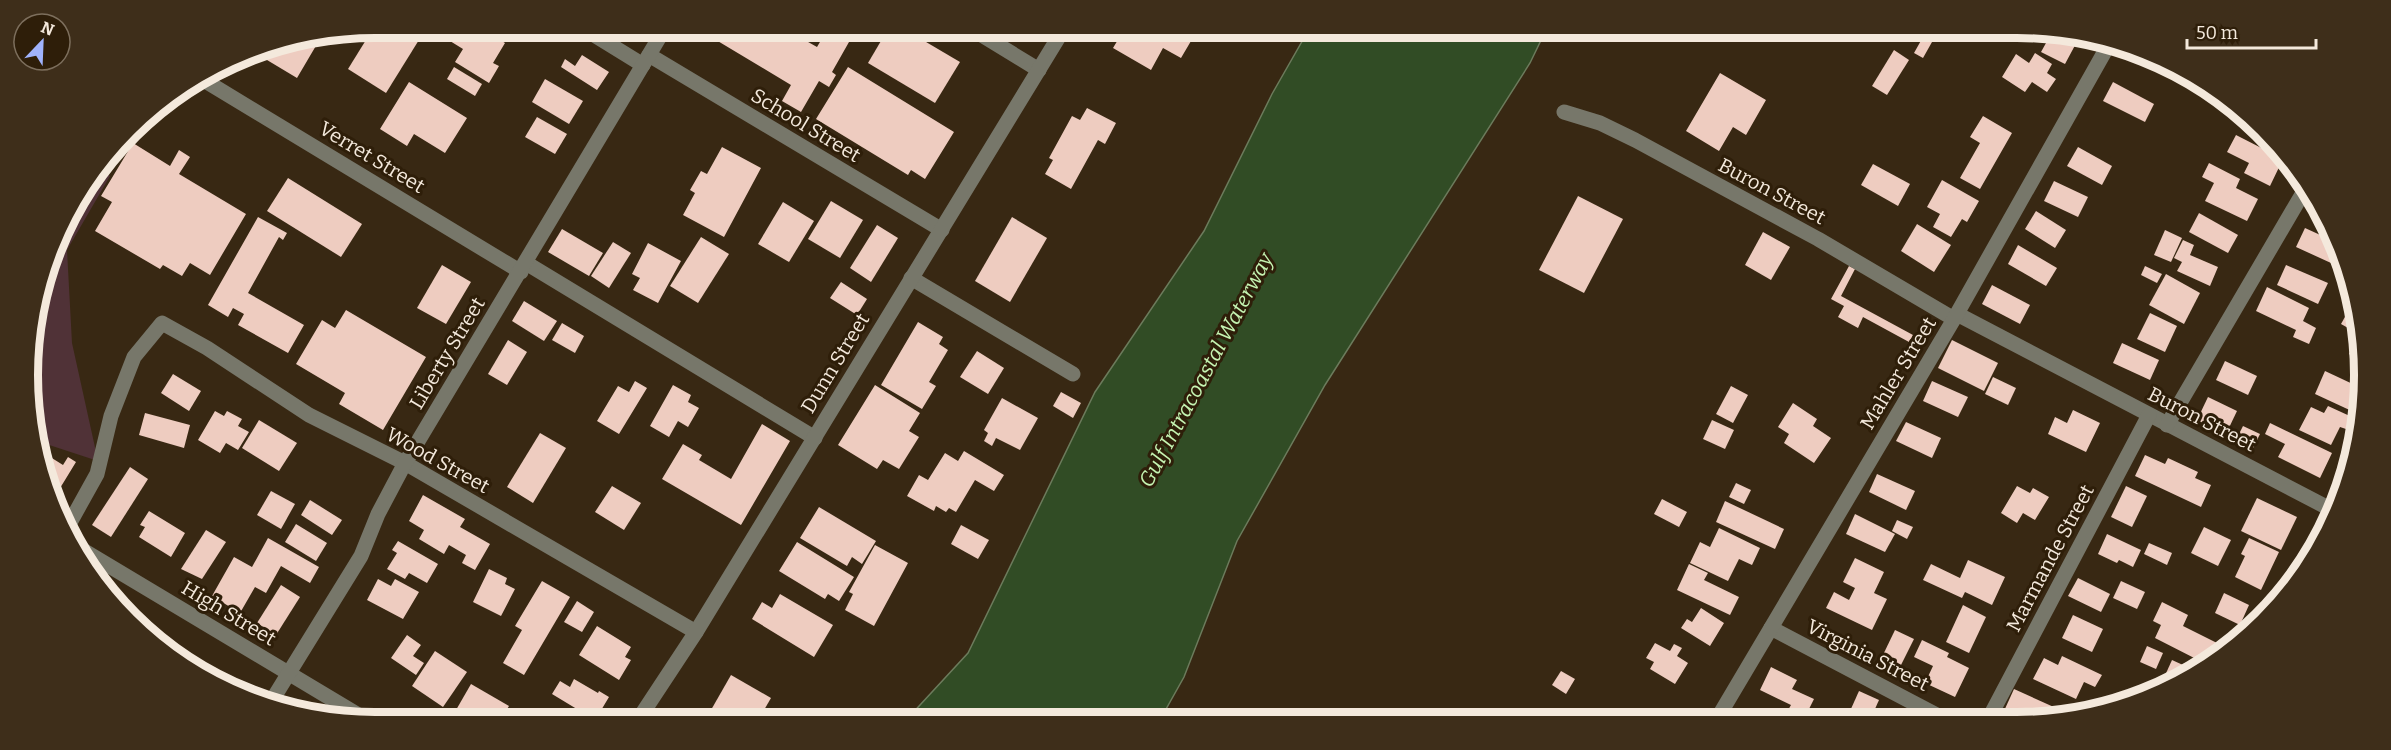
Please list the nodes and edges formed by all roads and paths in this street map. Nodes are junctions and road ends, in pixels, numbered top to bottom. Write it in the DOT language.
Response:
graph roads {
  1 [pos="603,38"];
  2 [pos="659,38"];
  3 [pos="987,38"];
  4 [pos="1058,38"];
  5 [pos="2106,50"];
  6 [pos="646,60"];
  7 [pos="1039,70"];
  8 [pos="207,82"];
  9 [pos="1564,112"];
  10 [pos="2302,195"];
  11 [pos="942,230"];
  12 [pos="523,268"];
  13 [pos="911,278"];
  14 [pos="1956,316"];
  15 [pos="1073,374"];
  16 [pos="2149,415"];
  17 [pos="2167,425"];
  18 [pos="815,438"];
  19 [pos="405,463"];
  20 [pos="2327,507"];
  21 [pos="71,521"];
  22 [pos="88,553"];
  23 [pos="1770,628"];
  24 [pos="696,632"];
  25 [pos="288,673"];
  26 [pos="274,697"];
  27 [pos="353,712"];
  28 [pos="643,712"];
  29 [pos="1721,712"];
  30 [pos="1931,712"];
  31 [pos="1992,712"];
  1 -- 6 [label="street, School Street"];
  2 -- 6 [label="street, Liberty Street"];
  3 -- 7 [label="street"];
  4 -- 7 [label="street, Dunn Street"];
  5 -- 14 [label="street, Mahler Street"];
  6 -- 11 [label="street, School Street"];
  6 -- 12 [label="street, Liberty Street"];
  7 -- 11 [label="street, Dunn Street"];
  8 -- 12 [label="street, Verret Street"];
  9 -- 14 [label="street, Buron Street"];
  10 -- 17 [label="street"];
  11 -- 13 [label="street, Dunn Street"];
  12 -- 18 [label="street, Verret Street"];
  12 -- 19 [label="street, Liberty Street"];
  13 -- 15 [label="street"];
  13 -- 18 [label="street, Dunn Street"];
  14 -- 16 [label="street, Buron Street"];
  14 -- 23 [label="street, Mahler Street"];
  16 -- 17 [label="street, Buron Street"];
  16 -- 31 [label="street, Marmande Street"];
  17 -- 20 [label="street, Buron Street"];
  18 -- 24 [label="street, Dunn Street"];
  19 -- 21 [label="street, Wood Street"];
  19 -- 24 [label="street, Wood Street"];
  19 -- 25 [label="street, Liberty Street"];
  22 -- 25 [label="street, High Street"];
  23 -- 29 [label="street, Mahler Street"];
  23 -- 30 [label="street, Virginia Street"];
  24 -- 28 [label="street, Dunn Street"];
  25 -- 26 [label="street, Liberty Street"];
  25 -- 27 [label="street, High Street"];
}
